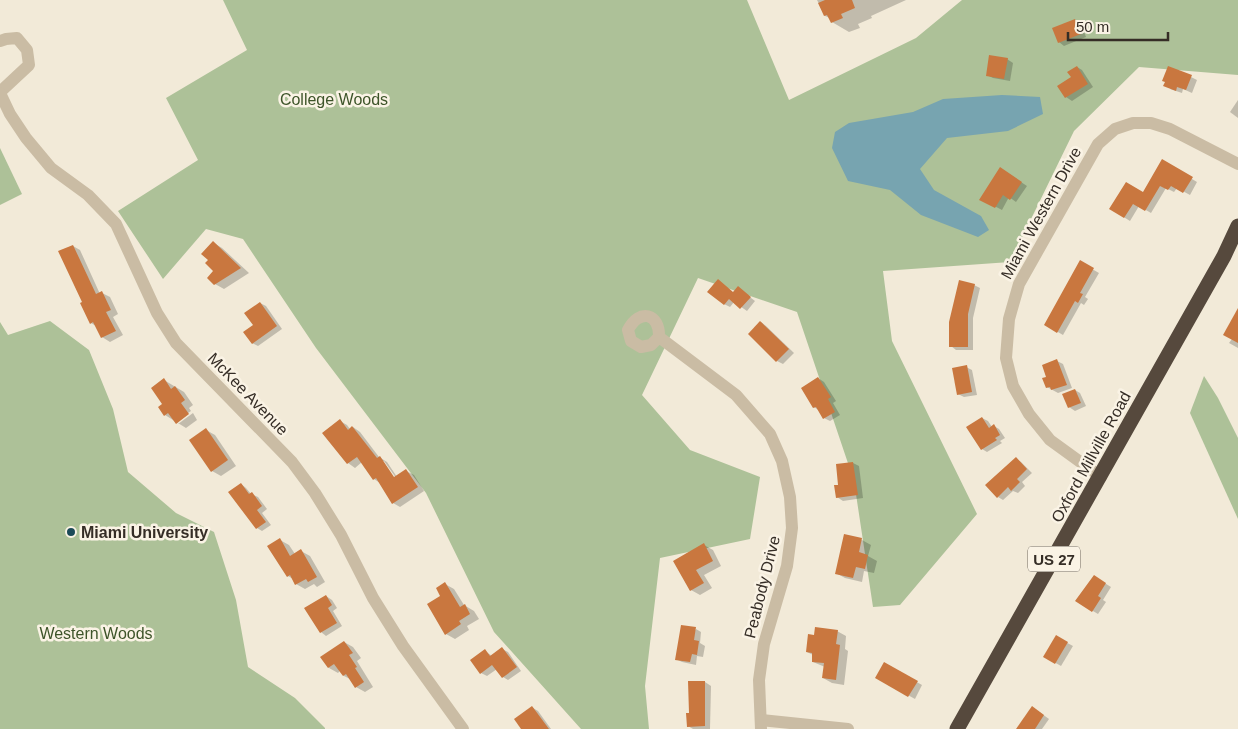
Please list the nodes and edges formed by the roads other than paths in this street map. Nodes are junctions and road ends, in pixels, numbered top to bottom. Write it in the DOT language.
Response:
graph roads {
  1 [pos="0,41"];
  2 [pos="0,93"];
  3 [pos="1238,164"];
  4 [pos="1238,226"];
  5 [pos="659,337"];
  6 [pos="1101,477"];
  7 [pos="761,724"];
  8 [pos="463,729"];
  9 [pos="848,729"];
  10 [pos="958,729"];
  1 -- 2 [label="street"];
  2 -- 8 [label="street, McKee Avenue"];
  3 -- 6 [label="street, Miami Western Drive"];
  4 -- 6 [label="highway, Oxford Millville Road / US 27"];
  5 -- 7 [label="street, Peabody Drive"];
  6 -- 10 [label="highway, Oxford Millville Road / US 27"];
  7 -- 9 [label="street"];
}
